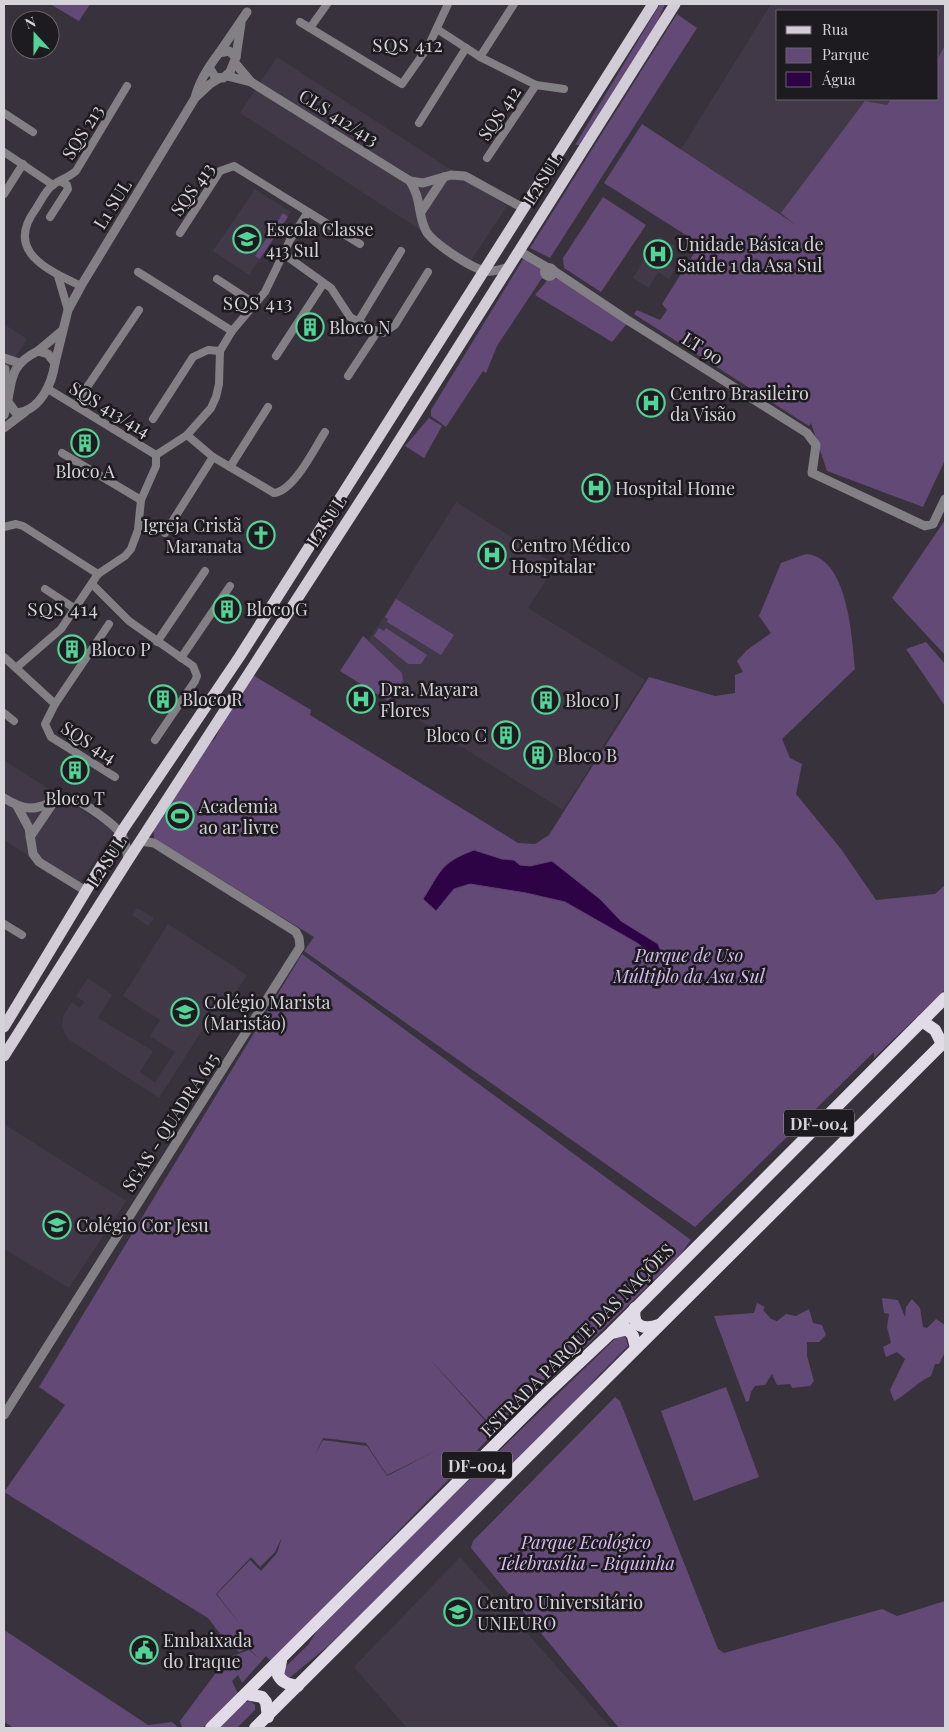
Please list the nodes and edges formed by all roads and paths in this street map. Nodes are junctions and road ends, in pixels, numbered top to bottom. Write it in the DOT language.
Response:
graph roads {
  1 [pos="327,4"];
  2 [pos="448,4"];
  3 [pos="514,4"];
  4 [pos="652,4"];
  5 [pos="676,4"];
  6 [pos="248,12"];
  7 [pos="241,22"];
  8 [pos="300,22"];
  9 [pos="310,28"];
  10 [pos="437,29"];
  11 [pos="466,48"];
  12 [pos="219,53"];
  13 [pos="480,57"];
  14 [pos="235,60"];
  15 [pos="209,67"];
  16 [pos="223,77"];
  17 [pos="251,82"];
  18 [pos="536,85"];
  19 [pos="127,86"];
  20 [pos="564,89"];
  21 [pos="195,98"];
  22 [pos="4,113"];
  23 [pos="419,123"];
  24 [pos="33,132"];
  25 [pos="562,147"];
  26 [pos="4,152"];
  27 [pos="578,155"];
  28 [pos="487,158"];
  29 [pos="23,164"];
  30 [pos="551,164"];
  31 [pos="566,174"];
  32 [pos="444,177"];
  33 [pos="410,181"];
  34 [pos="62,182"];
  35 [pos="53,185"];
  36 [pos="4,194"];
  37 [pos="523,208"];
  38 [pos="308,212"];
  39 [pos="421,212"];
  40 [pos="50,217"];
  41 [pos="180,233"];
  42 [pos="360,244"];
  43 [pos="401,251"];
  44 [pos="519,251"];
  45 [pos="285,254"];
  46 [pos="509,267"];
  47 [pos="484,270"];
  48 [pos="138,272"];
  49 [pos="428,272"];
  50 [pos="58,276"];
  51 [pos="217,279"];
  52 [pos="323,284"];
  53 [pos="81,286"];
  54 [pos="255,304"];
  55 [pos="68,310"];
  56 [pos="139,310"];
  57 [pos="452,320"];
  58 [pos="358,322"];
  59 [pos="63,331"];
  60 [pos="232,331"];
  61 [pos="468,331"];
  62 [pos="377,332"];
  63 [pos="441,338"];
  64 [pos="42,348"];
  65 [pos="457,348"];
  66 [pos="220,352"];
  67 [pos="276,356"];
  68 [pos="12,361"];
  69 [pos="55,362"];
  70 [pos="4,367"];
  71 [pos="348,376"];
  72 [pos="11,377"];
  73 [pos="48,389"];
  74 [pos="75,405"];
  75 [pos="268,407"];
  76 [pos="5,410"];
  77 [pos="24,412"];
  78 [pos="153,419"];
  79 [pos="4,428"];
  80 [pos="325,432"];
  81 [pos="187,435"];
  82 [pos="62,453"];
  83 [pos="156,455"];
  84 [pos="213,457"];
  85 [pos="230,468"];
  86 [pos="945,498"];
  87 [pos="141,500"];
  88 [pos="4,527"];
  89 [pos="165,533"];
  90 [pos="205,571"];
  91 [pos="98,574"];
  92 [pos="92,584"];
  93 [pos="230,586"];
  94 [pos="45,589"];
  95 [pos="74,608"];
  96 [pos="109,624"];
  97 [pos="157,642"];
  98 [pos="4,657"];
  99 [pos="181,658"];
  100 [pos="17,667"];
  101 [pos="55,704"];
  102 [pos="4,713"];
  103 [pos="14,721"];
  104 [pos="155,740"];
  105 [pos="115,777"];
  106 [pos="152,787"];
  107 [pos="4,798"];
  108 [pos="168,798"];
  109 [pos="54,803"];
  110 [pos="17,806"];
  111 [pos="148,829"];
  112 [pos="120,834"];
  113 [pos="30,837"];
  114 [pos="140,841"];
  115 [pos="154,843"];
  116 [pos="128,860"];
  117 [pos="86,891"];
  118 [pos="4,924"];
  119 [pos="22,935"];
  120 [pos="56,942"];
  121 [pos="70,952"];
  122 [pos="945,998"];
  123 [pos="922,1021"];
  124 [pos="4,1027"];
  125 [pos="944,1042"];
  126 [pos="4,1056"];
  127 [pos="635,1308"];
  128 [pos="659,1325"];
  129 [pos="611,1333"];
  130 [pos="636,1348"];
  131 [pos="4,1415"];
  132 [pos="281,1661"];
  133 [pos="298,1686"];
  134 [pos="247,1694"];
  135 [pos="268,1717"];
  136 [pos="211,1728"];
  137 [pos="255,1728"];
  1 -- 9 [label="street"];
  2 -- 10 [label="street"];
  3 -- 13 [label="street"];
  4 -- 25 [label="main road, L2 SUL"];
  5 -- 27 [label="main road, L2 SUL"];
  6 -- 7 [label="street"];
  7 -- 12 [label="street"];
  7 -- 14 [label="street"];
  8 -- 9 [label="street"];
  9 -- 10 [label="street"];
  10 -- 11 [label="street, SQS 412"];
  11 -- 13 [label="street, SQS 412"];
  11 -- 23 [label="street"];
  12 -- 14 [label="street"];
  12 -- 15 [label="street, L1 SUL"];
  13 -- 18 [label="street, SQS 412"];
  14 -- 16 [label="street"];
  14 -- 17 [label="street, CLS 412/413"];
  15 -- 16 [label="street"];
  15 -- 21 [label="street, L1 SUL"];
  16 -- 17 [label="street, CLS 412/413"];
  16 -- 21 [label="street, L1 SUL"];
  17 -- 33 [label="street, CLS 412/413"];
  18 -- 20 [label="street, SQS 412"];
  18 -- 28 [label="street, SQS 412"];
  19 -- 34 [label="street, SQS 213"];
  21 -- 53 [label="street, L1 SUL"];
  22 -- 24 [label="street"];
  25 -- 27 [label="main road"];
  25 -- 30 [label="main road, L2 SUL"];
  26 -- 29 [label="street"];
  27 -- 31 [label="main road, L2 SUL"];
  29 -- 35 [label="street"];
  29 -- 36 [label="street"];
  30 -- 31 [label="main road"];
  30 -- 37 [label="main road, L2 SUL"];
  31 -- 44 [label="main road, L2 SUL"];
  32 -- 33 [label="street"];
  32 -- 37 [label="street"];
  32 -- 39 [label="street"];
  33 -- 39 [label="street"];
  34 -- 35 [label="street, SQS 213"];
  34 -- 40 [label="street"];
  35 -- 50 [label="street"];
  37 -- 47 [label="main road, L2 SUL"];
  38 -- 41 [label="street, SQS 413"];
  38 -- 42 [label="street, SQS 413"];
  38 -- 45 [label="street"];
  39 -- 47 [label="street"];
  43 -- 58 [label="street"];
  44 -- 46 [label="main road, L2 SUL"];
  44 -- 86 [label="street, LT 90"];
  45 -- 52 [label="street"];
  45 -- 54 [label="street"];
  46 -- 47 [label="street"];
  46 -- 61 [label="main road, L2 SUL"];
  47 -- 57 [label="main road, L2 SUL"];
  48 -- 60 [label="street"];
  49 -- 62 [label="street"];
  50 -- 53 [label="street"];
  50 -- 55 [label="street"];
  51 -- 54 [label="street"];
  52 -- 58 [label="street"];
  52 -- 67 [label="street"];
  53 -- 55 [label="street, L1 SUL"];
  54 -- 60 [label="street"];
  55 -- 59 [label="street, L1 SUL"];
  56 -- 74 [label="street"];
  57 -- 61 [label="main road"];
  57 -- 63 [label="main road, L2 SUL"];
  58 -- 62 [label="street"];
  59 -- 64 [label="street"];
  59 -- 69 [label="street, L1 SUL"];
  60 -- 66 [label="street"];
  61 -- 65 [label="main road, L2 SUL"];
  62 -- 71 [label="street"];
  63 -- 65 [label="main road"];
  63 -- 106 [label="main road, L2 SUL"];
  64 -- 68 [label="street"];
  64 -- 69 [label="street"];
  65 -- 108 [label="main road, L2 SUL"];
  66 -- 78 [label="street"];
  66 -- 81 [label="street"];
  68 -- 72 [label="street"];
  69 -- 73 [label="street, L1 SUL"];
  70 -- 72 [label="street"];
  70 -- 76 [label="street"];
  72 -- 76 [label="street"];
  73 -- 74 [label="street, SQS 413/414"];
  73 -- 77 [label="street"];
  74 -- 83 [label="street, SQS 413/414"];
  75 -- 85 [label="street"];
  76 -- 77 [label="street"];
  77 -- 79 [label="street"];
  80 -- 85 [label="street"];
  81 -- 83 [label="street"];
  81 -- 84 [label="street"];
  82 -- 87 [label="street"];
  83 -- 87 [label="street"];
  84 -- 85 [label="street"];
  84 -- 89 [label="street"];
  87 -- 91 [label="street"];
  88 -- 91 [label="street"];
  90 -- 97 [label="street"];
  91 -- 92 [label="street"];
  92 -- 95 [label="street"];
  92 -- 97 [label="street"];
  93 -- 99 [label="street"];
  94 -- 95 [label="street"];
  95 -- 100 [label="street"];
  96 -- 101 [label="street, SQS 414"];
  97 -- 99 [label="street"];
  98 -- 100 [label="street, SQS 414"];
  99 -- 104 [label="street"];
  100 -- 101 [label="street, SQS 414"];
  101 -- 105 [label="street, SQS 414"];
  102 -- 103 [label="street"];
  106 -- 108 [label="main road"];
  106 -- 112 [label="main road, L2 SUL"];
  107 -- 110 [label="street"];
  108 -- 111 [label="main road, L2 SUL"];
  109 -- 110 [label="street"];
  109 -- 112 [label="street"];
  109 -- 113 [label="street"];
  110 -- 113 [label="street"];
  111 -- 114 [label="main road, L2 SUL"];
  111 -- 115 [label="street"];
  112 -- 116 [label="street"];
  112 -- 117 [label="main road, L2 SUL"];
  113 -- 117 [label="street"];
  114 -- 115 [label="street, SGAS - QUADRA 615"];
  114 -- 116 [label="main road, L2 SUL"];
  115 -- 131 [label="street, SGAS - QUADRA 615"];
  116 -- 121 [label="main road, L2 SUL"];
  117 -- 120 [label="main road, L2 SUL"];
  118 -- 119 [label="street"];
  120 -- 121 [label="main road"];
  120 -- 124 [label="main road, L2 SUL"];
  121 -- 126 [label="main road, L2 SUL"];
  122 -- 123 [label="highway, ESTRADA PARQUE DAS NAÇÕES / DF-004"];
  123 -- 125 [label="highway"];
  123 -- 127 [label="highway, ESTRADA PARQUE DAS NAÇÕES / DF-004"];
  125 -- 128 [label="highway, DF-004"];
  127 -- 128 [label="highway"];
  127 -- 129 [label="highway, ESTRADA PARQUE DAS NAÇÕES / DF-004"];
  128 -- 130 [label="highway, DF-004"];
  129 -- 130 [label="highway"];
  129 -- 132 [label="highway, ESTRADA PARQUE DAS NAÇÕES / DF-004"];
  130 -- 133 [label="highway, DF-004"];
  132 -- 133 [label="highway"];
  132 -- 134 [label="highway, ESTRADA PARQUE DAS NAÇÕES / DF-004"];
  133 -- 135 [label="highway, DF-004"];
  134 -- 135 [label="highway"];
  134 -- 136 [label="highway, ESTRADA PARQUE DAS NAÇÕES / DF-004"];
  135 -- 137 [label="highway, DF-004"];
}
